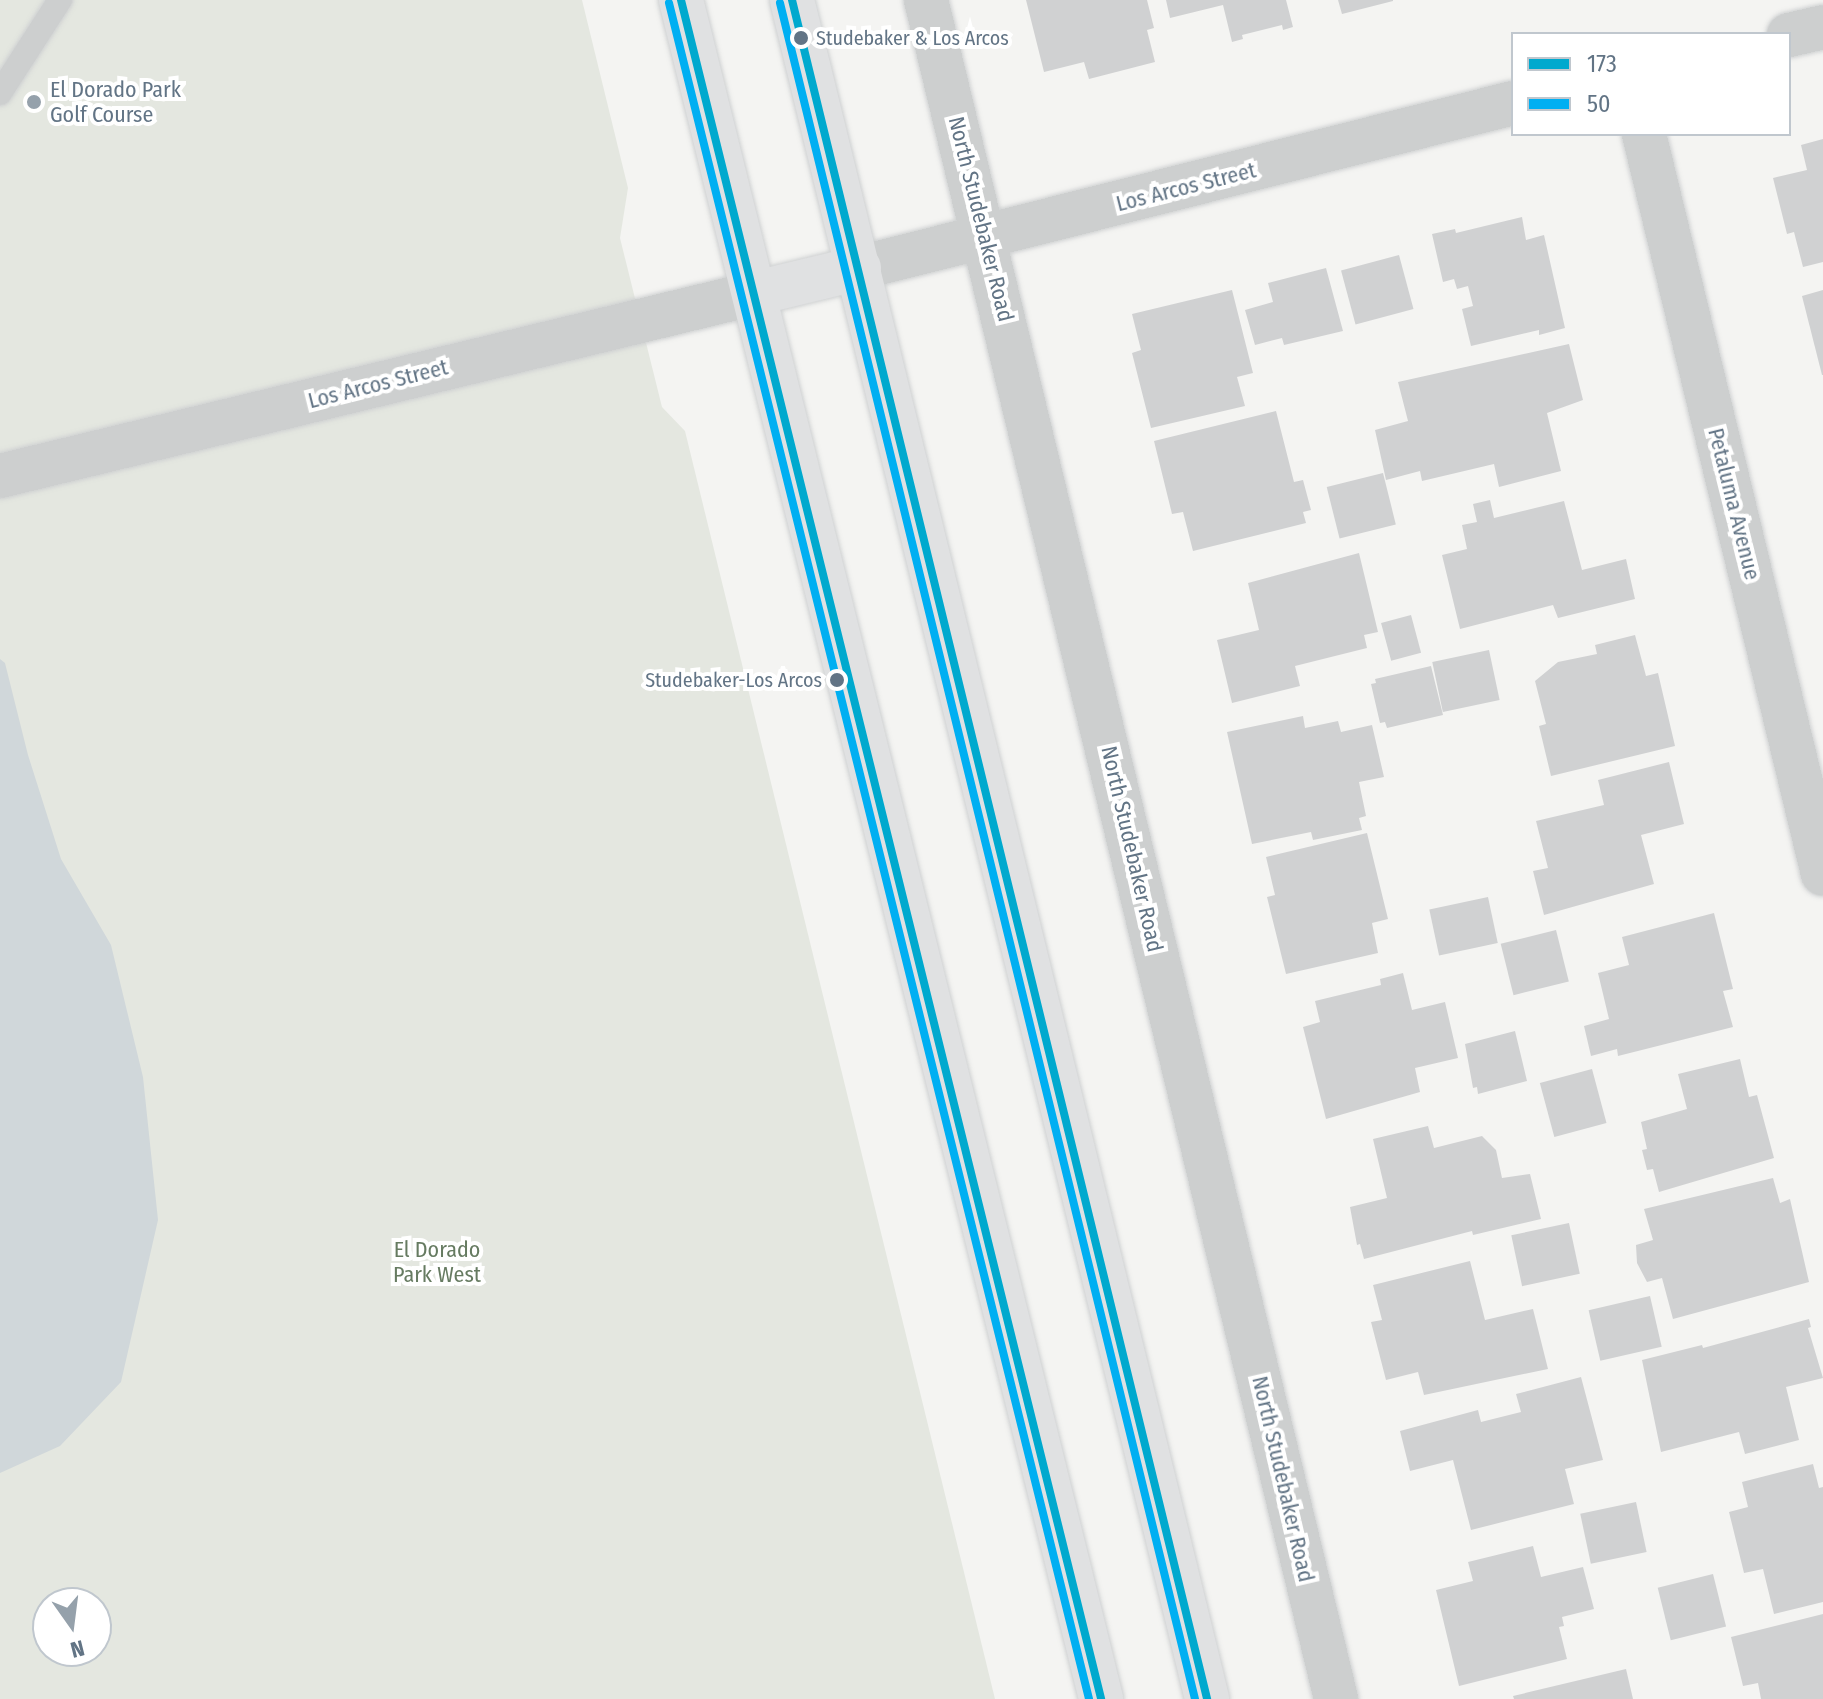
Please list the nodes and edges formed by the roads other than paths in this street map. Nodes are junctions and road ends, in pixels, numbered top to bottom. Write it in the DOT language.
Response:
graph roads {
  1 [pos="60,0"];
  2 [pos="681,0"];
  3 [pos="792,0"];
  4 [pos="926,0"];
  5 [pos="1823,27"];
  6 [pos="1791,35"];
  7 [pos="0,93"];
  8 [pos="1511,104"];
  9 [pos="1644,136"];
  10 [pos="986,237"];
  11 [pos="859,268"];
  12 [pos="756,293"];
  13 [pos="0,476"];
  14 [pos="1823,874"];
  15 [pos="1101,1699"];
  16 [pos="1207,1699"];
  17 [pos="1336,1699"];
  1 -- 7 [label="lane"];
  2 -- 12 [label="main road"];
  3 -- 11 [label="main road"];
  4 -- 10 [label="street, North Studebaker Road"];
  5 -- 6 [label="street"];
  8 -- 10 [label="street, Los Arcos Street"];
  9 -- 14 [label="street, Petaluma Avenue"];
  10 -- 11 [label="street, Los Arcos Street"];
  10 -- 17 [label="street, North Studebaker Road"];
  11 -- 12 [label="main road"];
  11 -- 16 [label="main road"];
  12 -- 13 [label="street, Los Arcos Street"];
  12 -- 15 [label="main road"];
}
